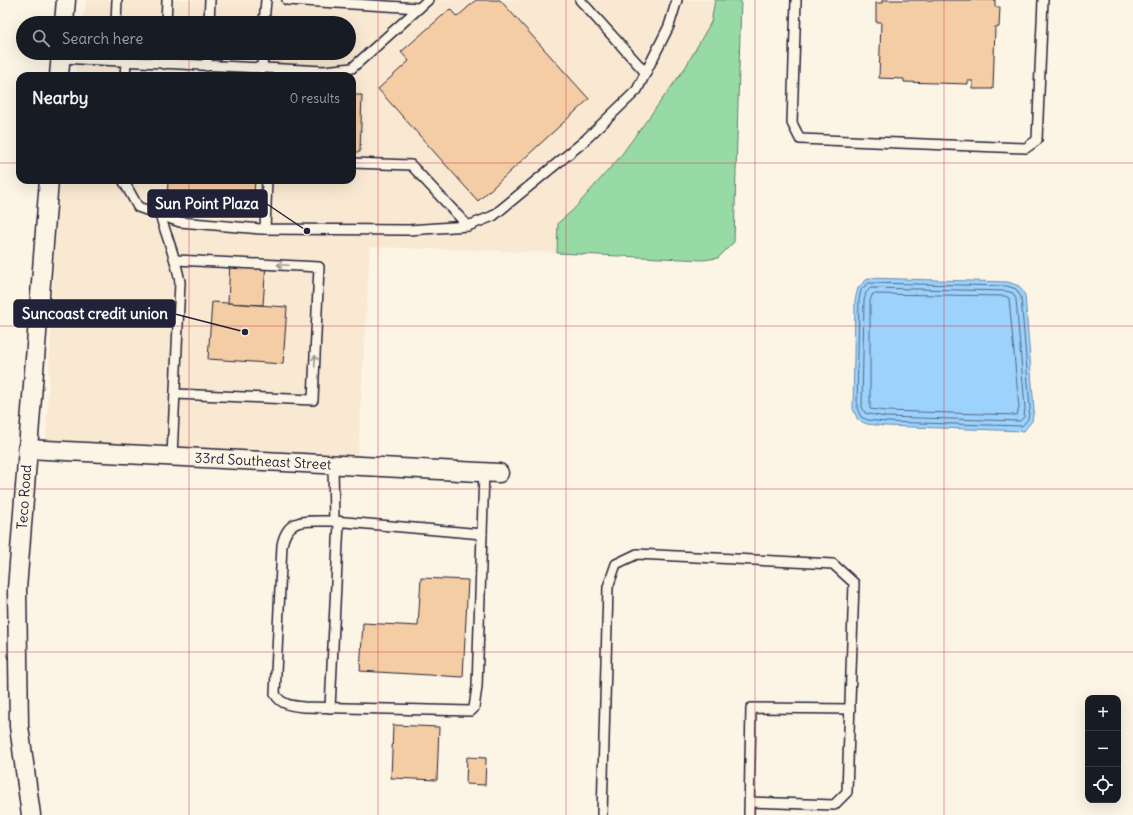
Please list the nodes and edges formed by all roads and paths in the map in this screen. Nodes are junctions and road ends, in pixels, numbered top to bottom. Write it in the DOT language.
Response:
graph roads {
  1 [pos="66,0"];
  2 [pos="117,0"];
  3 [pos="167,0"];
  4 [pos="210,0"];
  5 [pos="266,0"];
  6 [pos="287,0"];
  7 [pos="428,0"];
  8 [pos="580,0"];
  9 [pos="677,0"];
  10 [pos="796,0"];
  11 [pos="1043,0"];
  12 [pos="419,8"];
  13 [pos="65,16"];
  14 [pos="116,16"];
  15 [pos="166,16"];
  16 [pos="209,16"];
  17 [pos="265,16"];
  18 [pos="60,60"];
  19 [pos="121,60"];
  20 [pos="164,60"];
  21 [pos="207,60"];
  22 [pos="263,60"];
  23 [pos="126,62"];
  24 [pos="164,64"];
  25 [pos="207,66"];
  26 [pos="262,69"];
  27 [pos="59,72"];
  28 [pos="125,72"];
  29 [pos="646,73"];
  30 [pos="356,163"];
  31 [pos="49,184"];
  32 [pos="125,184"];
  33 [pos="267,184"];
  34 [pos="160,215"];
  35 [pos="468,226"];
  36 [pos="265,230"];
  37 [pos="176,260"];
  38 [pos="175,394"];
  39 [pos="27,449"];
  40 [pos="172,456"];
  41 [pos="332,464"];
  42 [pos="492,472"];
  43 [pos="336,522"];
  44 [pos="482,534"];
  45 [pos="330,708"];
  46 [pos="850,709"];
  47 [pos="750,802"];
  48 [pos="31,815"];
  49 [pos="602,815"];
  50 [pos="749,815"];
  1 -- 13 [label="street"];
  2 -- 14 [label="lane"];
  3 -- 15 [label="lane"];
  4 -- 16 [label="lane"];
  5 -- 17 [label="lane"];
  6 -- 12 [label="lane"];
  7 -- 12 [label="lane"];
  8 -- 29 [label="lane"];
  9 -- 29 [label="lane"];
  10 -- 11 [label="lane"];
  12 -- 26 [label="lane"];
  18 -- 27 [label="street"];
  19 -- 23 [label="lane"];
  20 -- 24 [label="lane"];
  21 -- 25 [label="lane"];
  22 -- 26 [label="lane"];
  23 -- 24 [label="lane"];
  23 -- 28 [label="lane"];
  24 -- 25 [label="lane"];
  25 -- 26 [label="lane"];
  29 -- 35 [label="lane"];
  30 -- 35 [label="lane"];
  31 -- 39 [label="street, Teco Road"];
  32 -- 34 [label="lane"];
  33 -- 36 [label="lane"];
  34 -- 36 [label="lane"];
  34 -- 37 [label="lane"];
  35 -- 36 [label="lane"];
  37 -- 38 [label="lane"];
  38 -- 37 [label="lane, one-way"];
  38 -- 40 [label="lane"];
  39 -- 40 [label="street, 33rd Southeast Street"];
  39 -- 48 [label="street, Teco Road"];
  40 -- 41 [label="street, 33rd Southeast Street"];
  41 -- 42 [label="street, 33rd Southeast Street"];
  41 -- 43 [label="lane"];
  42 -- 44 [label="lane"];
  43 -- 44 [label="lane"];
  43 -- 45 [label="lane"];
  43 -- 45 [label="lane"];
  44 -- 45 [label="lane"];
  46 -- 47 [label="lane"];
  46 -- 47 [label="lane"];
  46 -- 49 [label="lane"];
  47 -- 50 [label="lane"];
}
